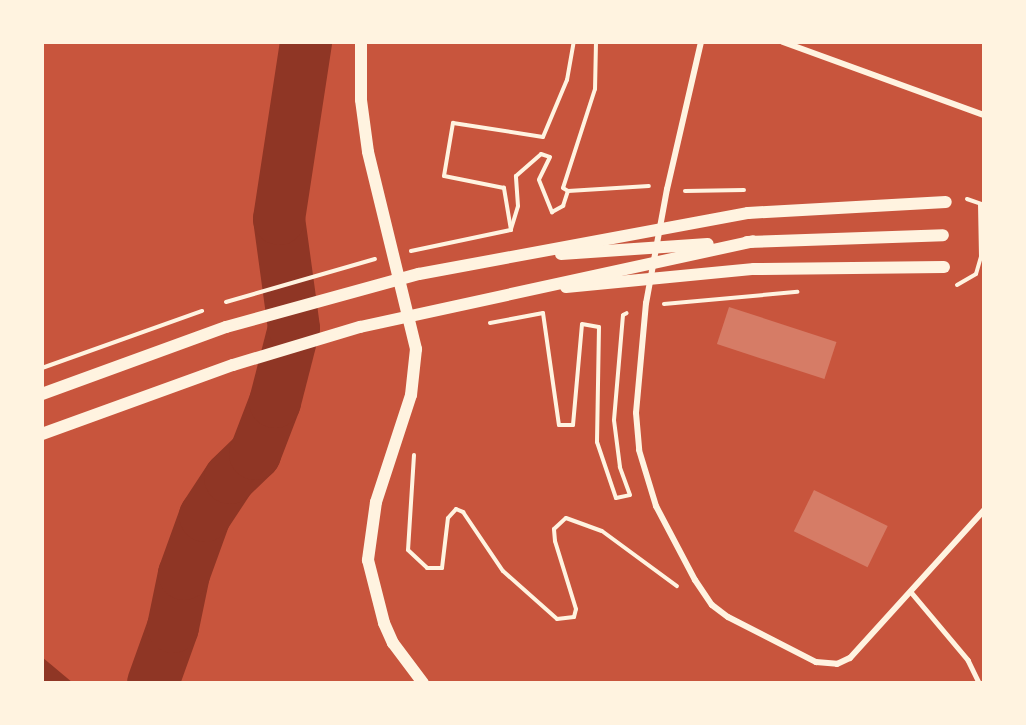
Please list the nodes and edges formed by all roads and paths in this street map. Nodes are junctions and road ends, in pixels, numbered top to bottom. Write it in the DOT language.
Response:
graph roads {
  1 [pos="361,42"];
  2 [pos="574,42"];
  3 [pos="596,42"];
  4 [pos="701,42"];
  5 [pos="783,42"];
  6 [pos="984,115"];
  7 [pos="651,187"];
  8 [pos="568,191"];
  9 [pos="946,202"];
  10 [pos="943,235"];
  11 [pos="753,241"];
  12 [pos="372,254"];
  13 [pos="500,258"];
  14 [pos="375,265"];
  15 [pos="944,267"];
  16 [pos="505,293"];
  17 [pos="623,315"];
  18 [pos="482,324"];
  19 [pos="42,394"];
  20 [pos="401,431"];
  21 [pos="42,434"];
  22 [pos="984,510"];
  23 [pos="911,592"];
  24 [pos="712,605"];
  25 [pos="423,683"];
  26 [pos="979,683"];
  1 -- 20 [label="main road"];
  2 -- 8 [label="path"];
  3 -- 8 [label="path"];
  4 -- 24 [label="street"];
  5 -- 6 [label="street"];
  7 -- 8 [label="path"];
  9 -- 13 [label="main road"];
  10 -- 11 [label="main road"];
  11 -- 13 [label="main road"];
  11 -- 16 [label="main road"];
  12 -- 14 [label="path"];
  13 -- 19 [label="main road"];
  15 -- 16 [label="main road"];
  16 -- 21 [label="main road"];
  17 -- 18 [label="path"];
  20 -- 24 [label="path"];
  20 -- 25 [label="main road"];
  22 -- 23 [label="street"];
  23 -- 24 [label="street"];
  23 -- 26 [label="lane"];
}
